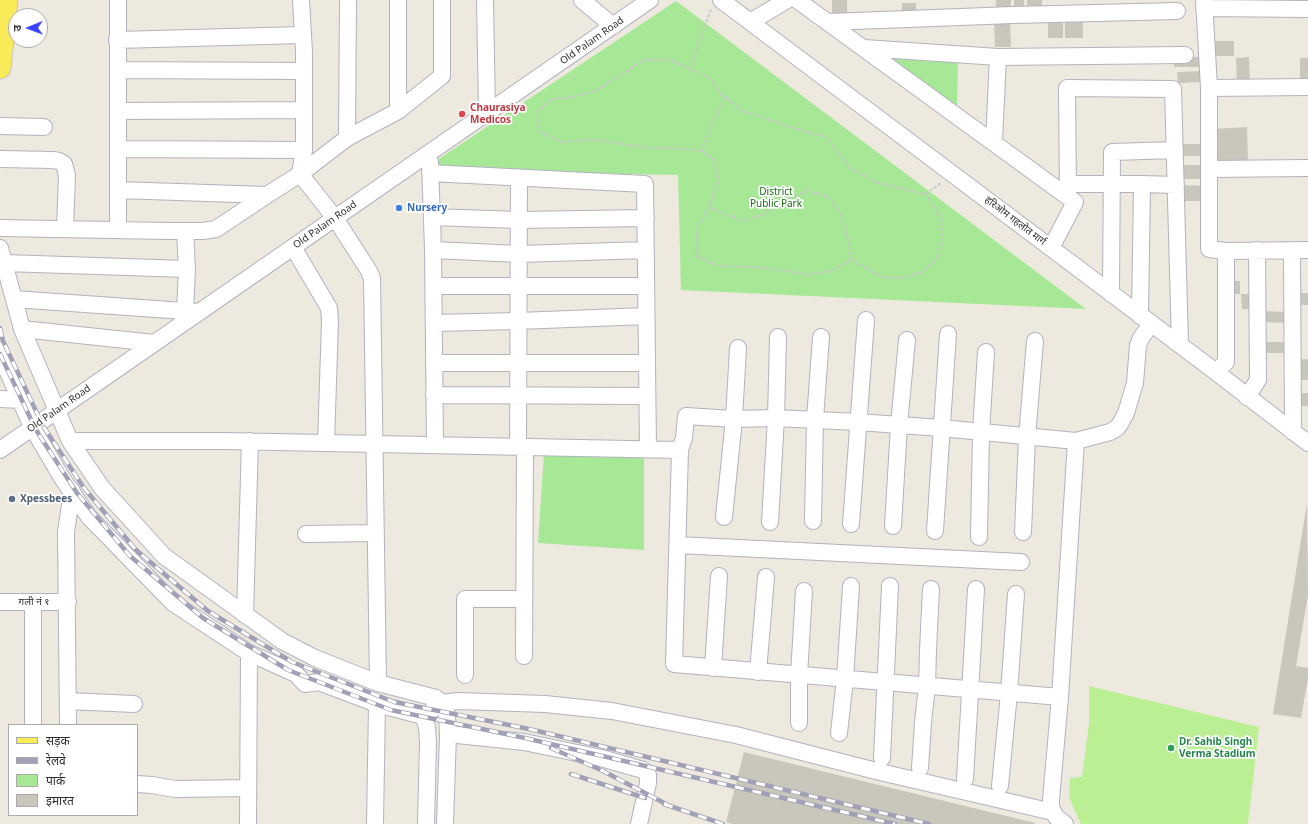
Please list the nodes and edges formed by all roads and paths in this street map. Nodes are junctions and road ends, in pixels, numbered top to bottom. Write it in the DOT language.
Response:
graph roads {
  1 [pos="7,0"];
  2 [pos="118,0"];
  3 [pos="301,0"];
  4 [pos="348,0"];
  5 [pos="398,0"];
  6 [pos="442,0"];
  7 [pos="485,0"];
  8 [pos="582,0"];
  9 [pos="650,0"];
  10 [pos="787,0"];
  11 [pos="797,0"];
  12 [pos="720,2"];
  13 [pos="1204,4"];
  14 [pos="1308,9"];
  15 [pos="1177,11"];
  16 [pos="750,22"];
  17 [pos="828,22"];
  18 [pos="613,26"];
  19 [pos="303,35"];
  20 [pos="117,40"];
  21 [pos="864,48"];
  22 [pos="1185,55"];
  23 [pos="998,57"];
  24 [pos="0,68"];
  25 [pos="690,68"];
  26 [pos="118,70"];
  27 [pos="304,71"];
  28 [pos="1308,87"];
  29 [pos="1209,88"];
  30 [pos="724,96"];
  31 [pos="304,110"];
  32 [pos="118,111"];
  33 [pos="398,111"];
  34 [pos="487,113"];
  35 [pos="0,126"];
  36 [pos="44,127"];
  37 [pos="347,138"];
  38 [pos="994,142"];
  39 [pos="118,149"];
  40 [pos="304,150"];
  41 [pos="1175,150"];
  42 [pos="429,153"];
  43 [pos="703,153"];
  44 [pos="0,159"];
  45 [pos="1308,168"];
  46 [pos="1209,169"];
  47 [pos="430,173"];
  48 [pos="300,174"];
  49 [pos="952,174"];
  50 [pos="519,178"];
  51 [pos="1112,183"];
  52 [pos="1142,184"];
  53 [pos="1176,185"];
  54 [pos="118,190"];
  55 [pos="1068,190"];
  56 [pos="926,194"];
  57 [pos="266,195"];
  58 [pos="709,208"];
  59 [pos="432,217"];
  60 [pos="335,218"];
  61 [pos="646,218"];
  62 [pos="519,220"];
  63 [pos="0,228"];
  64 [pos="65,229"];
  65 [pos="118,230"];
  66 [pos="185,231"];
  67 [pos="293,247"];
  68 [pos="0,248"];
  69 [pos="1051,248"];
  70 [pos="433,250"];
  71 [pos="646,250"];
  72 [pos="1257,250"];
  73 [pos="1308,250"];
  74 [pos="1226,251"];
  75 [pos="1292,251"];
  76 [pos="519,254"];
  77 [pos="851,260"];
  78 [pos="4,263"];
  79 [pos="187,269"];
  80 [pos="434,286"];
  81 [pos="519,286"];
  82 [pos="646,286"];
  83 [pos="1111,294"];
  84 [pos="14,299"];
  85 [pos="192,312"];
  86 [pos="646,316"];
  87 [pos="866,320"];
  88 [pos="1146,320"];
  89 [pos="518,321"];
  90 [pos="434,323"];
  91 [pos="22,329"];
  92 [pos="948,334"];
  93 [pos="778,337"];
  94 [pos="821,337"];
  95 [pos="907,340"];
  96 [pos="1035,341"];
  97 [pos="154,343"];
  98 [pos="1180,346"];
  99 [pos="738,348"];
  100 [pos="0,350"];
  101 [pos="986,352"];
  102 [pos="518,362"];
  103 [pos="434,363"];
  104 [pos="647,363"];
  105 [pos="1216,372"];
  106 [pos="434,395"];
  107 [pos="518,395"];
  108 [pos="647,396"];
  109 [pos="1247,397"];
  110 [pos="0,399"];
  111 [pos="20,400"];
  112 [pos="57,410"];
  113 [pos="776,418"];
  114 [pos="734,419"];
  115 [pos="815,419"];
  116 [pos="858,422"];
  117 [pos="899,425"];
  118 [pos="32,427"];
  119 [pos="941,428"];
  120 [pos="981,432"];
  121 [pos="1293,432"];
  122 [pos="1027,437"];
  123 [pos="70,441"];
  124 [pos="250,441"];
  125 [pos="1076,441"];
  126 [pos="326,443"];
  127 [pos="1308,443"];
  128 [pos="375,444"];
  129 [pos="435,445"];
  130 [pos="521,447"];
  131 [pos="648,449"];
  132 [pos="0,450"];
  133 [pos="680,450"];
  134 [pos="72,491"];
  135 [pos="724,517"];
  136 [pos="812,521"];
  137 [pos="770,522"];
  138 [pos="851,524"];
  139 [pos="893,526"];
  140 [pos="935,531"];
  141 [pos="1022,532"];
  142 [pos="376,533"];
  143 [pos="306,534"];
  144 [pos="979,537"];
  145 [pos="678,545"];
  146 [pos="1021,562"];
  147 [pos="719,576"];
  148 [pos="766,577"];
  149 [pos="851,586"];
  150 [pos="890,586"];
  151 [pos="931,588"];
  152 [pos="976,589"];
  153 [pos="804,591"];
  154 [pos="1016,594"];
  155 [pos="524,598"];
  156 [pos="0,602"];
  157 [pos="33,602"];
  158 [pos="68,602"];
  159 [pos="245,615"];
  160 [pos="249,653"];
  161 [pos="524,656"];
  162 [pos="713,668"];
  163 [pos="758,672"];
  164 [pos="465,675"];
  165 [pos="799,675"];
  166 [pos="844,679"];
  167 [pos="885,682"];
  168 [pos="378,683"];
  169 [pos="928,686"];
  170 [pos="971,690"];
  171 [pos="1009,693"];
  172 [pos="1060,697"];
  173 [pos="68,701"];
  174 [pos="442,703"];
  175 [pos="134,704"];
  176 [pos="377,704"];
  177 [pos="423,716"];
  178 [pos="800,723"];
  179 [pos="33,724"];
  180 [pos="68,724"];
  181 [pos="839,733"];
  182 [pos="448,734"];
  183 [pos="882,758"];
  184 [pos="920,768"];
  185 [pos="965,779"];
  186 [pos="138,784"];
  187 [pos="1000,786"];
  188 [pos="248,788"];
  189 [pos="1053,812"];
  190 [pos="248,824"];
  191 [pos="375,824"];
  192 [pos="426,824"];
  193 [pos="445,824"];
  194 [pos="639,824"];
  195 [pos="1065,824"];
  1 -- 24 [label="main road"];
  2 -- 20 [label="street"];
  3 -- 19 [label="street"];
  4 -- 37 [label="street"];
  5 -- 33 [label="street"];
  6 -- 33 [label="street"];
  7 -- 34 [label="street"];
  8 -- 18 [label="street"];
  9 -- 18 [label="street, Old Palam Road"];
  10 -- 16 [label="street"];
  11 -- 17 [label="street"];
  12 -- 16 [label="street, हरिओम गहलोत मार्ग"];
  12 -- 25 [label="path"];
  13 -- 14 [label="street"];
  13 -- 29 [label="street"];
  15 -- 17 [label="street"];
  16 -- 49 [label="street, हरिओम गहलोत मार्ग"];
  17 -- 21 [label="street"];
  18 -- 34 [label="street, Old Palam Road"];
  19 -- 20 [label="street"];
  19 -- 27 [label="street"];
  20 -- 26 [label="street"];
  21 -- 23 [label="street"];
  21 -- 38 [label="street"];
  22 -- 23 [label="street"];
  23 -- 38 [label="street"];
  25 -- 30 [label="path"];
  25 -- 43 [label="path"];
  26 -- 27 [label="street"];
  26 -- 32 [label="street"];
  27 -- 31 [label="street"];
  28 -- 29 [label="street"];
  29 -- 46 [label="street"];
  30 -- 43 [label="path"];
  30 -- 56 [label="path"];
  31 -- 32 [label="street"];
  31 -- 40 [label="street"];
  32 -- 39 [label="street"];
  33 -- 37 [label="street"];
  34 -- 42 [label="street, Old Palam Road"];
  35 -- 36 [label="street"];
  37 -- 48 [label="street"];
  38 -- 55 [label="street"];
  39 -- 40 [label="street"];
  39 -- 54 [label="street"];
  40 -- 48 [label="street"];
  41 -- 51 [label="street"];
  41 -- 53 [label="street"];
  41 -- 55 [label="street"];
  42 -- 47 [label="street"];
  42 -- 60 [label="street, Old Palam Road"];
  43 -- 58 [label="path"];
  44 -- 64 [label="street"];
  45 -- 46 [label="street"];
  46 -- 74 [label="street"];
  47 -- 50 [label="street"];
  47 -- 59 [label="street"];
  48 -- 57 [label="street"];
  48 -- 60 [label="street"];
  49 -- 56 [label="path"];
  49 -- 69 [label="street, हरिओम गहलोत मार्ग"];
  50 -- 61 [label="street"];
  50 -- 62 [label="street"];
  51 -- 52 [label="street"];
  51 -- 55 [label="street"];
  51 -- 83 [label="street"];
  52 -- 53 [label="street"];
  52 -- 88 [label="street"];
  53 -- 98 [label="street"];
  54 -- 57 [label="street"];
  54 -- 65 [label="street"];
  55 -- 69 [label="street"];
  56 -- 77 [label="path"];
  57 -- 66 [label="street"];
  58 -- 77 [label="path"];
  58 -- 77 [label="path"];
  59 -- 62 [label="street"];
  59 -- 70 [label="street"];
  60 -- 67 [label="street, Old Palam Road"];
  60 -- 128 [label="street"];
  61 -- 62 [label="street"];
  61 -- 71 [label="street"];
  62 -- 76 [label="street"];
  63 -- 64 [label="street"];
  64 -- 65 [label="street"];
  65 -- 66 [label="street"];
  66 -- 79 [label="street"];
  67 -- 85 [label="street, Old Palam Road"];
  67 -- 126 [label="street"];
  68 -- 78 [label="street"];
  69 -- 83 [label="street, हरिओम गहलोत मार्ग"];
  70 -- 76 [label="street"];
  70 -- 80 [label="street"];
  71 -- 76 [label="street"];
  71 -- 82 [label="street"];
  72 -- 74 [label="street"];
  72 -- 75 [label="street"];
  72 -- 109 [label="street"];
  73 -- 75 [label="street"];
  74 -- 105 [label="street"];
  75 -- 121 [label="street"];
  76 -- 81 [label="street"];
  78 -- 79 [label="street"];
  78 -- 84 [label="street"];
  79 -- 85 [label="street"];
  80 -- 81 [label="street"];
  80 -- 90 [label="street"];
  81 -- 82 [label="street"];
  81 -- 89 [label="street"];
  82 -- 86 [label="street"];
  83 -- 88 [label="street, हरिओम गहलोत मार्ग"];
  84 -- 85 [label="street"];
  84 -- 91 [label="street"];
  85 -- 97 [label="street, Old Palam Road"];
  86 -- 89 [label="street"];
  86 -- 104 [label="street"];
  87 -- 116 [label="street"];
  88 -- 98 [label="street, हरिओम गहलोत मार्ग"];
  88 -- 125 [label="street"];
  89 -- 90 [label="street"];
  89 -- 102 [label="street"];
  90 -- 103 [label="street"];
  91 -- 97 [label="street"];
  91 -- 112 [label="street"];
  92 -- 119 [label="street"];
  93 -- 113 [label="street"];
  94 -- 115 [label="street"];
  95 -- 117 [label="street"];
  96 -- 122 [label="street"];
  97 -- 112 [label="street, Old Palam Road"];
  98 -- 105 [label="street, हरिओम गहलोत मार्ग"];
  99 -- 114 [label="street"];
  100 -- 111 [label="street"];
  101 -- 120 [label="street"];
  102 -- 103 [label="street"];
  102 -- 104 [label="street"];
  102 -- 107 [label="street"];
  103 -- 106 [label="street"];
  104 -- 108 [label="street"];
  105 -- 109 [label="street, हरिओम गहलोत मार्ग"];
  106 -- 107 [label="street"];
  106 -- 129 [label="street"];
  107 -- 108 [label="street"];
  107 -- 130 [label="street"];
  108 -- 131 [label="street"];
  109 -- 121 [label="street, हरिओम गहलोत मार्ग"];
  110 -- 111 [label="street"];
  111 -- 118 [label="street"];
  112 -- 118 [label="street, Old Palam Road"];
  112 -- 123 [label="street"];
  113 -- 114 [label="street"];
  113 -- 115 [label="street"];
  113 -- 137 [label="street"];
  114 -- 133 [label="street"];
  114 -- 135 [label="street"];
  115 -- 116 [label="street"];
  115 -- 136 [label="street"];
  116 -- 117 [label="street"];
  116 -- 138 [label="street"];
  117 -- 119 [label="street"];
  117 -- 139 [label="street"];
  118 -- 132 [label="street, Old Palam Road"];
  118 -- 134 [label="street"];
  119 -- 120 [label="street"];
  119 -- 140 [label="street"];
  120 -- 122 [label="street"];
  120 -- 144 [label="street"];
  121 -- 127 [label="street, हरिओम गहलोत मार्ग"];
  122 -- 125 [label="street"];
  122 -- 141 [label="street"];
  123 -- 124 [label="street"];
  123 -- 159 [label="street"];
  124 -- 126 [label="street"];
  124 -- 159 [label="street"];
  125 -- 172 [label="street"];
  126 -- 128 [label="street"];
  128 -- 129 [label="street"];
  128 -- 142 [label="street"];
  129 -- 130 [label="street"];
  130 -- 131 [label="street"];
  130 -- 155 [label="street"];
  131 -- 133 [label="street"];
  133 -- 145 [label="street"];
  134 -- 158 [label="street"];
  134 -- 160 [label="street"];
  142 -- 143 [label="street"];
  142 -- 168 [label="street"];
  145 -- 146 [label="street"];
  145 -- 162 [label="street"];
  147 -- 162 [label="street"];
  148 -- 163 [label="street"];
  149 -- 166 [label="street"];
  150 -- 167 [label="street"];
  151 -- 169 [label="street"];
  152 -- 170 [label="street"];
  153 -- 165 [label="street"];
  154 -- 171 [label="street"];
  155 -- 161 [label="street"];
  155 -- 164 [label="street"];
  156 -- 157 [label="street, गली नं १"];
  157 -- 158 [label="street, गली नं १"];
  157 -- 179 [label="street"];
  158 -- 173 [label="street"];
  159 -- 168 [label="street"];
  160 -- 176 [label="street"];
  160 -- 188 [label="street"];
  162 -- 163 [label="street"];
  163 -- 165 [label="street"];
  165 -- 166 [label="street"];
  165 -- 178 [label="street"];
  166 -- 167 [label="street"];
  166 -- 181 [label="street"];
  167 -- 169 [label="street"];
  167 -- 183 [label="street"];
  168 -- 174 [label="street"];
  169 -- 170 [label="street"];
  169 -- 184 [label="street"];
  170 -- 171 [label="street"];
  170 -- 185 [label="street"];
  171 -- 172 [label="street"];
  171 -- 187 [label="street"];
  172 -- 189 [label="street"];
  173 -- 175 [label="street"];
  173 -- 180 [label="street"];
  174 -- 177 [label="street"];
  174 -- 182 [label="street"];
  174 -- 189 [label="street"];
  176 -- 177 [label="street"];
  176 -- 191 [label="street"];
  177 -- 192 [label="street"];
  182 -- 193 [label="street"];
  182 -- 194 [label="street"];
  186 -- 188 [label="street"];
  188 -- 190 [label="street"];
  189 -- 195 [label="street"];
}
